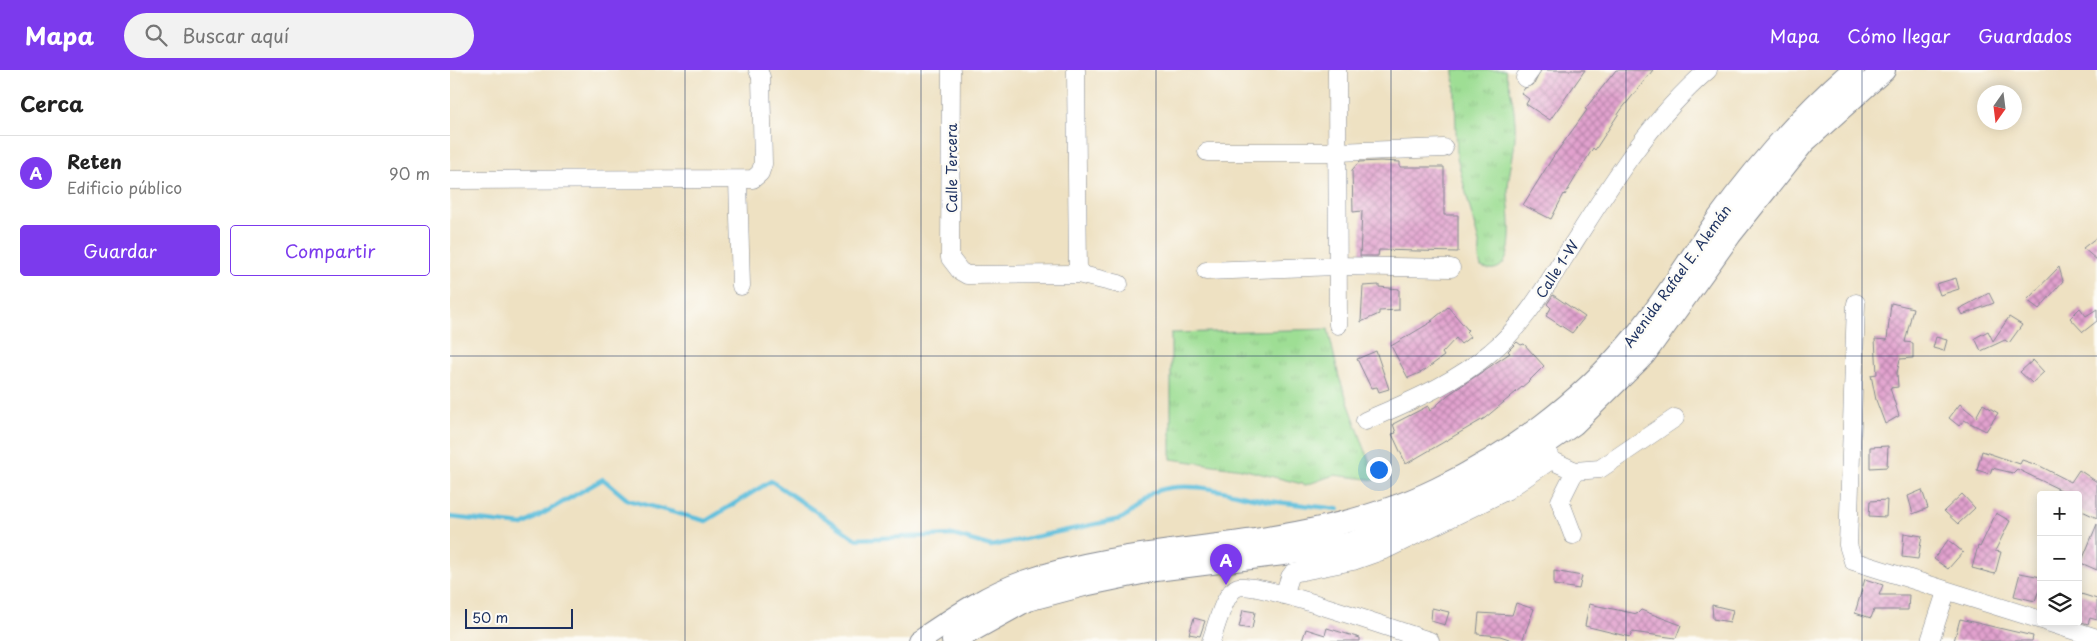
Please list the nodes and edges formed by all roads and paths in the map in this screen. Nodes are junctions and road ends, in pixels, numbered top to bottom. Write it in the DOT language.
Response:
graph roads {
  1 [pos="758,70"];
  2 [pos="951,70"];
  3 [pos="1076,70"];
  4 [pos="1337,70"];
  5 [pos="1708,70"];
  6 [pos="1853,70"];
  7 [pos="1884,70"];
  8 [pos="1444,148"];
  9 [pos="1207,152"];
  10 [pos="1337,152"];
  11 [pos="450,180"];
  12 [pos="738,180"];
  13 [pos="1336,266"];
  14 [pos="1451,268"];
  15 [pos="1206,271"];
  16 [pos="1078,274"];
  17 [pos="1118,284"];
  18 [pos="741,286"];
  19 [pos="1856,303"];
  20 [pos="1338,326"];
  21 [pos="1675,418"];
  22 [pos="1365,421"];
  23 [pos="1548,452"];
  24 [pos="1575,471"];
  25 [pos="1573,535"];
  26 [pos="1946,592"];
  27 [pos="1284,595"];
  28 [pos="2037,619"];
  29 [pos="2060,626"];
  30 [pos="2097,638"];
  31 [pos="919,641"];
  32 [pos="953,641"];
  33 [pos="1211,641"];
  34 [pos="1430,641"];
  35 [pos="1930,641"];
  1 -- 12 [label="street"];
  2 -- 16 [label="street, Calle Tercera"];
  3 -- 16 [label="street"];
  4 -- 10 [label="street"];
  5 -- 22 [label="street, Calle 1-W"];
  6 -- 31 [label="main road, Avenida Rafael E. Alemán"];
  7 -- 23 [label="main road, Avenida Rafael E. Alemán"];
  8 -- 10 [label="street"];
  9 -- 10 [label="street"];
  10 -- 13 [label="street"];
  11 -- 12 [label="street"];
  12 -- 18 [label="street"];
  13 -- 14 [label="street"];
  13 -- 15 [label="street"];
  13 -- 20 [label="street"];
  16 -- 17 [label="street"];
  19 -- 26 [label="street"];
  21 -- 24 [label="street"];
  23 -- 24 [label="street"];
  23 -- 27 [label="street"];
  23 -- 32 [label="main road, Avenida Rafael E. Alemán"];
  24 -- 25 [label="street"];
  26 -- 28 [label="street"];
  26 -- 35 [label="street"];
  27 -- 33 [label="street"];
  27 -- 34 [label="street"];
  29 -- 30 [label="street"];
}
